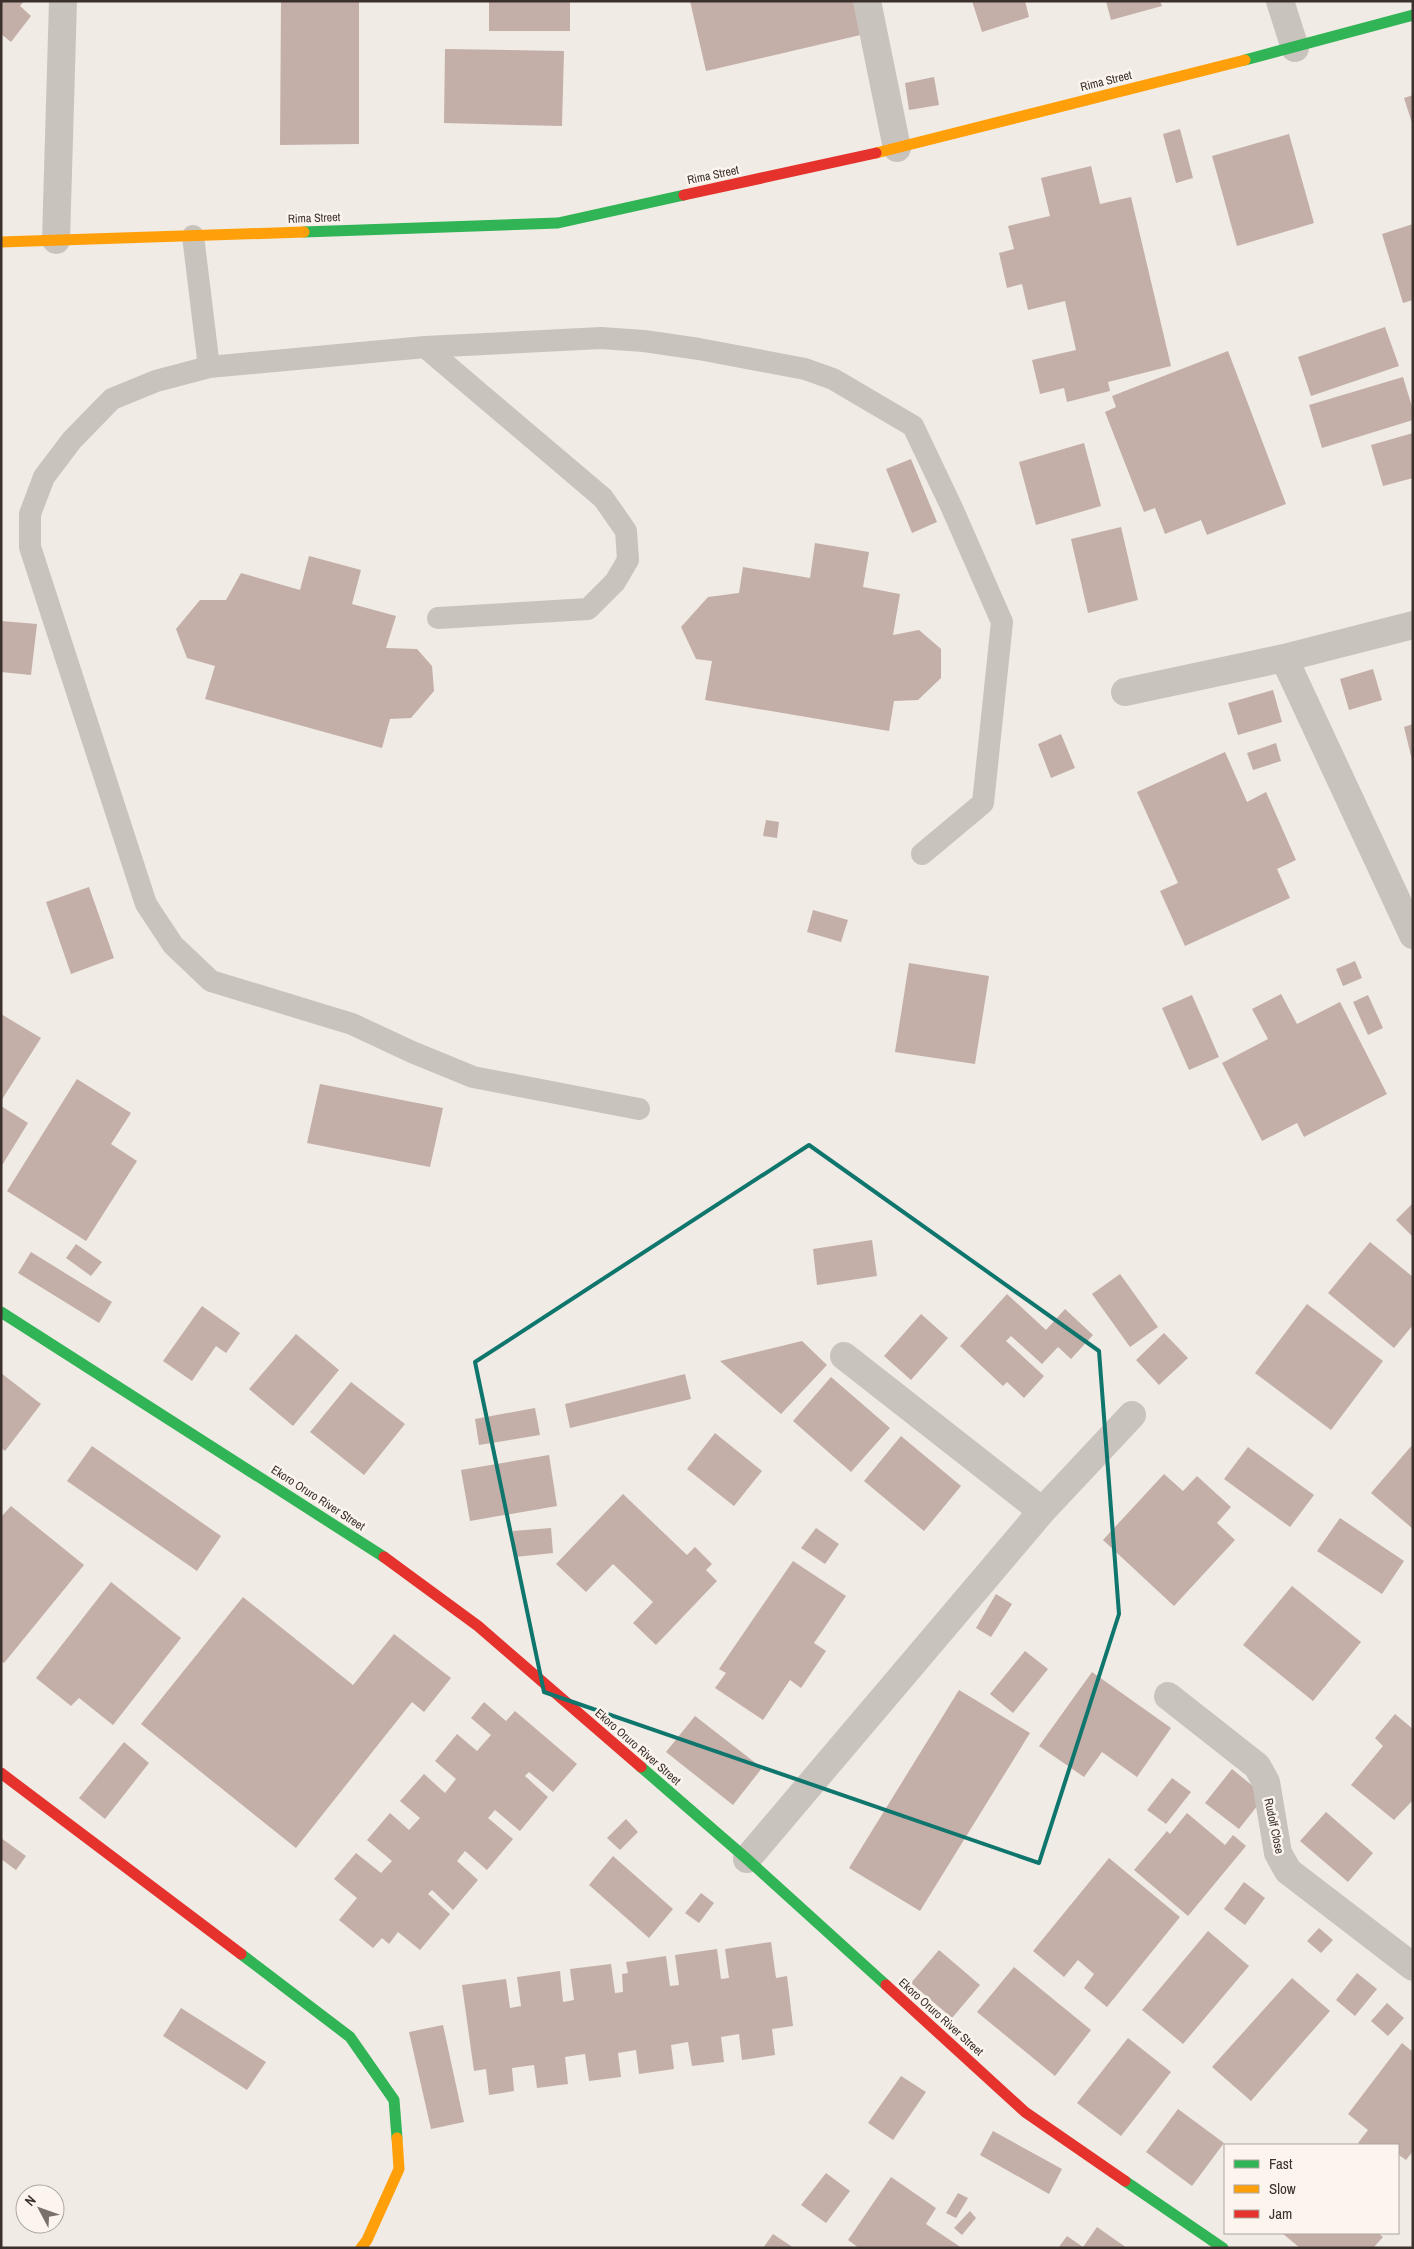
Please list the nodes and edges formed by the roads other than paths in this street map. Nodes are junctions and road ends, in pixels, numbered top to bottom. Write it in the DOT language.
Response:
graph roads {
  1 [pos="63,1"];
  2 [pos="867,1"];
  3 [pos="1280,1"];
  4 [pos="1413,16"];
  5 [pos="1294,48"];
  6 [pos="897,148"];
  7 [pos="193,236"];
  8 [pos="56,240"];
  9 [pos="1,242"];
  10 [pos="425,347"];
  11 [pos="209,367"];
  12 [pos="438,618"];
  13 [pos="1413,624"];
  14 [pos="1284,658"];
  15 [pos="1125,692"];
  16 [pos="922,854"];
  17 [pos="1413,936"];
  18 [pos="639,1109"];
  19 [pos="1,1312"];
  20 [pos="844,1356"];
  21 [pos="1132,1415"];
  22 [pos="1042,1511"];
  23 [pos="1168,1696"];
  24 [pos="1,1773"];
  25 [pos="747,1859"];
  26 [pos="1413,1967"];
  27 [pos="360,2248"];
  28 [pos="1223,2248"];
  1 -- 8 [label="street"];
  2 -- 6 [label="street"];
  3 -- 5 [label="street"];
  4 -- 5 [label="street, Rima Street"];
  5 -- 6 [label="street, Rima Street"];
  6 -- 7 [label="street, Rima Street"];
  7 -- 8 [label="street, Rima Street"];
  7 -- 11 [label="lane"];
  8 -- 9 [label="street, Rima Street"];
  10 -- 11 [label="lane"];
  10 -- 12 [label="lane"];
  10 -- 16 [label="lane"];
  11 -- 18 [label="lane"];
  13 -- 14 [label="street"];
  14 -- 15 [label="street"];
  14 -- 17 [label="street"];
  19 -- 25 [label="street, Ekoro Oruro River Street"];
  20 -- 22 [label="street"];
  21 -- 22 [label="street"];
  22 -- 25 [label="street"];
  23 -- 26 [label="street, Rudolf Close"];
  24 -- 27 [label="street"];
  25 -- 28 [label="street, Ekoro Oruro River Street"];
}
